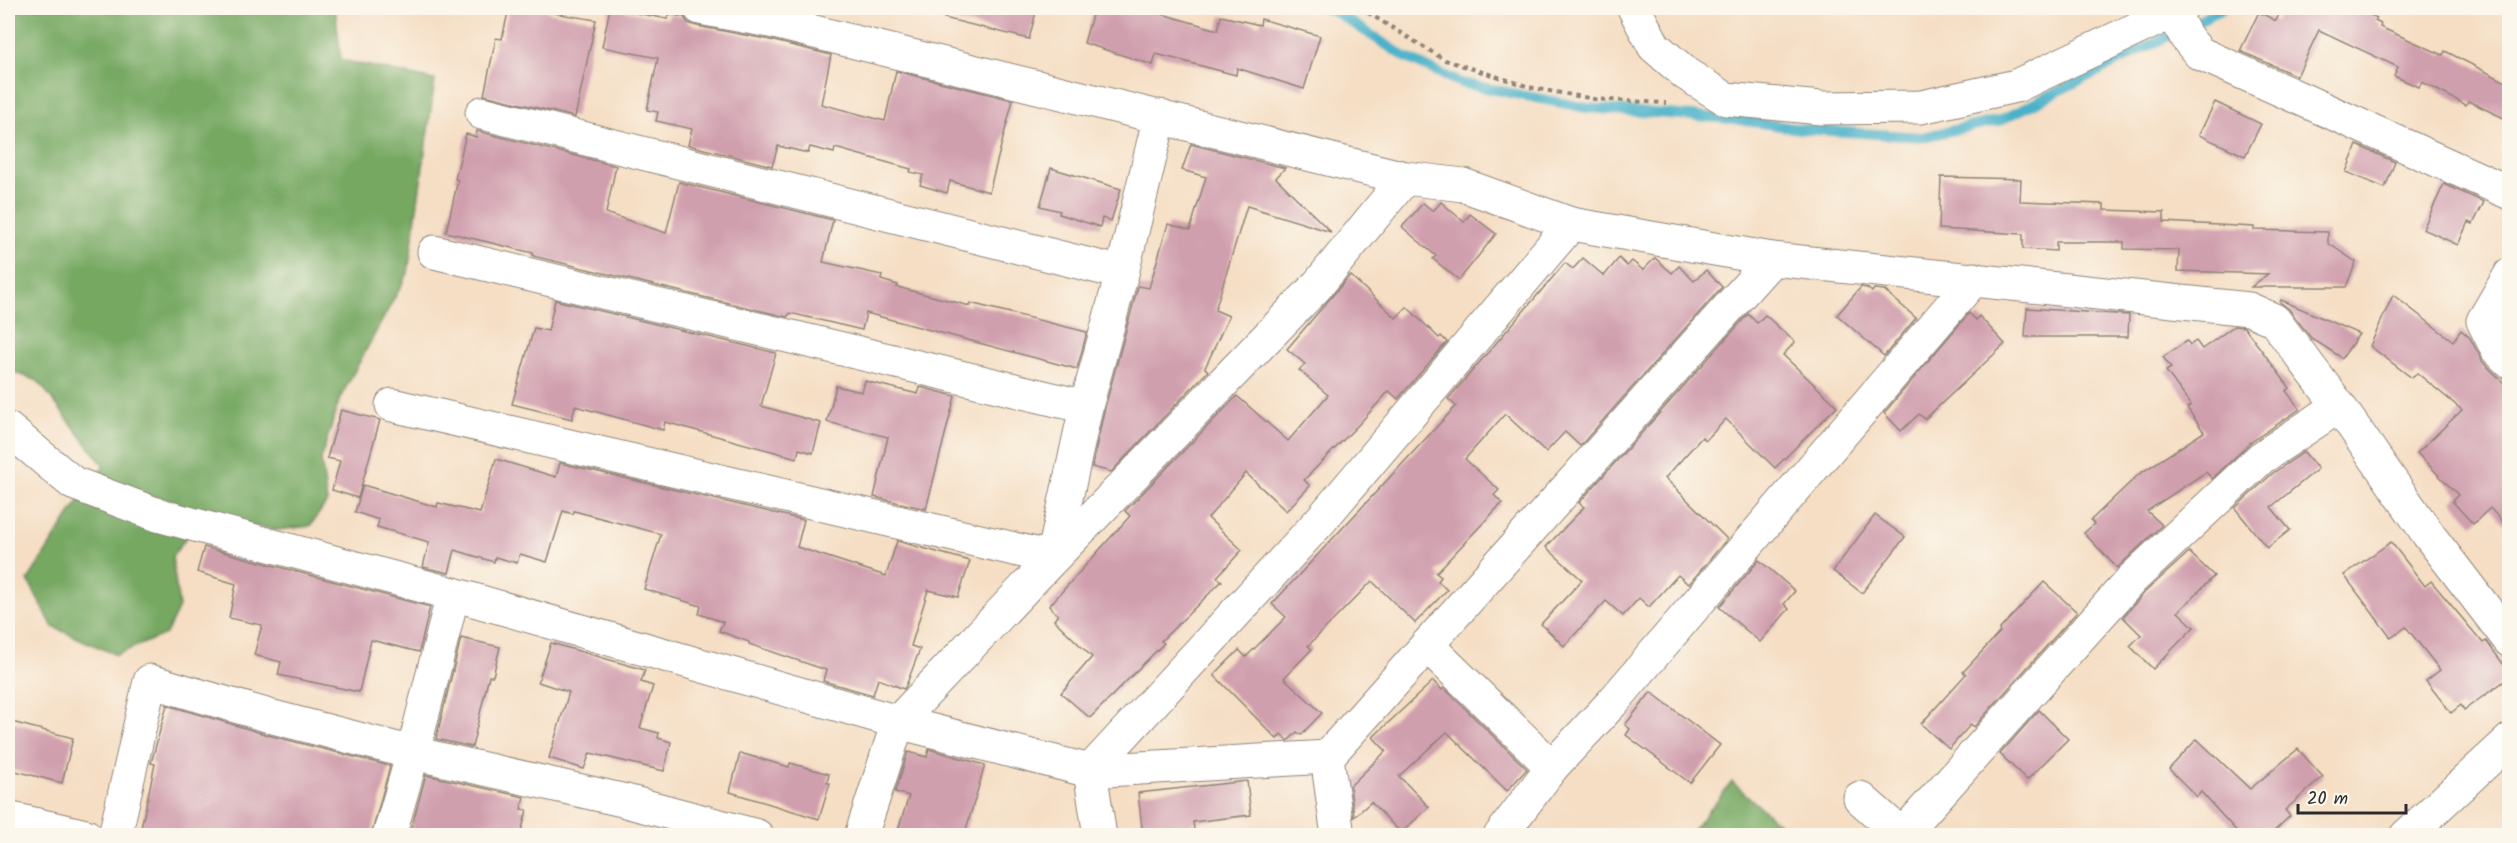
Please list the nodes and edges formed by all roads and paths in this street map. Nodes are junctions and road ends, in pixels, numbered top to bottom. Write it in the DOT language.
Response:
graph roads {
  1 [pos="699,8"];
  2 [pos="1360,8"];
  3 [pos="1634,8"];
  4 [pos="2177,10"];
  5 [pos="1726,99"];
  6 [pos="482,113"];
  7 [pos="1160,116"];
  8 [pos="1405,178"];
  9 [pos="2510,193"];
  10 [pos="1571,224"];
  11 [pos="434,252"];
  12 [pos="1772,259"];
  13 [pos="1122,273"];
  14 [pos="2510,275"];
  15 [pos="1974,279"];
  16 [pos="2510,362"];
  17 [pos="392,405"];
  18 [pos="2339,406"];
  19 [pos="1086,407"];
  20 [pos="8,429"];
  21 [pos="1053,558"];
  22 [pos="453,594"];
  23 [pos="2510,641"];
  24 [pos="1427,645"];
  25 [pos="898,722"];
  26 [pos="2510,740"];
  27 [pos="413,753"];
  28 [pos="1327,757"];
  29 [pos="1552,767"];
  30 [pos="1090,771"];
  31 [pos="1860,798"];
  32 [pos="8,818"];
  33 [pos="86,836"];
  34 [pos="115,836"];
  35 [pos="389,836"];
  36 [pos="757,836"];
  37 [pos="861,836"];
  38 [pos="1100,836"];
  39 [pos="1338,836"];
  40 [pos="1500,836"];
  41 [pos="2406,836"];
  1 -- 7 [label="street"];
  2 -- 5 [label="path"];
  3 -- 5 [label="street"];
  4 -- 5 [label="street"];
  4 -- 9 [label="street"];
  6 -- 13 [label="street"];
  7 -- 8 [label="street"];
  7 -- 13 [label="street"];
  8 -- 10 [label="street"];
  8 -- 21 [label="street"];
  10 -- 12 [label="street"];
  10 -- 30 [label="street"];
  11 -- 19 [label="street"];
  12 -- 15 [label="street"];
  12 -- 24 [label="street"];
  13 -- 19 [label="street"];
  14 -- 16 [label="street"];
  15 -- 18 [label="street"];
  15 -- 29 [label="street"];
  17 -- 21 [label="street"];
  18 -- 23 [label="street"];
  18 -- 31 [label="street"];
  19 -- 21 [label="street"];
  20 -- 22 [label="street"];
  21 -- 25 [label="street"];
  22 -- 25 [label="street"];
  22 -- 27 [label="street"];
  24 -- 28 [label="street"];
  24 -- 29 [label="street"];
  25 -- 30 [label="street"];
  25 -- 37 [label="street"];
  26 -- 41 [label="street"];
  27 -- 34 [label="street"];
  27 -- 35 [label="street"];
  27 -- 36 [label="street"];
  28 -- 30 [label="street"];
  28 -- 39 [label="street"];
  29 -- 40 [label="street"];
  30 -- 38 [label="street"];
  32 -- 33 [label="street"];
}
